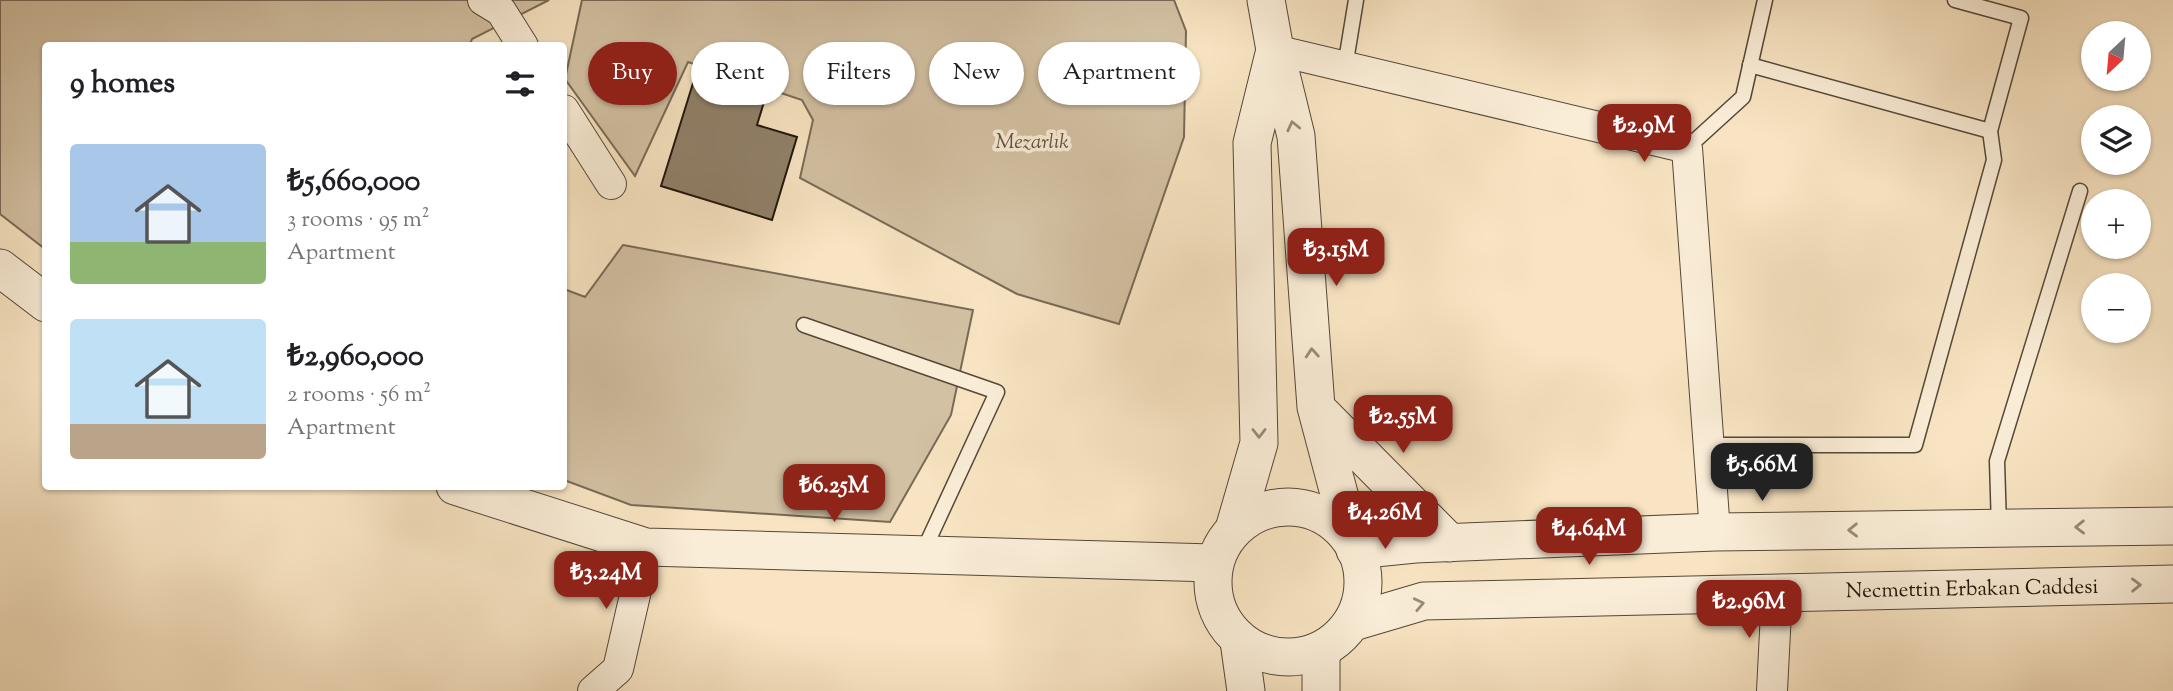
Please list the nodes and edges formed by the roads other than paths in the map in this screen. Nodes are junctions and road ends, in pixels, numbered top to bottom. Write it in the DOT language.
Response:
graph roads {
  1 [pos="483,0"];
  2 [pos="1266,0"];
  3 [pos="1356,0"];
  4 [pos="1765,0"];
  5 [pos="1955,0"];
  6 [pos="521,42"];
  7 [pos="1275,50"];
  8 [pos="1750,65"];
  9 [pos="1345,66"];
  10 [pos="567,115"];
  11 [pos="1990,131"];
  12 [pos="1686,148"];
  13 [pos="611,184"];
  14 [pos="2080,191"];
  15 [pos="0,268"];
  16 [pos="42,300"];
  17 [pos="804,325"];
  18 [pos="1316,407"];
  19 [pos="1709,445"];
  20 [pos="468,490"];
  21 [pos="1235,526"];
  22 [pos="2173,526"];
  23 [pos="1999,528"];
  24 [pos="1715,532"];
  25 [pos="1617,536"];
  26 [pos="1450,543"];
  27 [pos="1353,545"];
  28 [pos="646,547"];
  29 [pos="922,555"];
  30 [pos="1213,563"];
  31 [pos="2173,584"];
  32 [pos="1777,592"];
  33 [pos="1620,596"];
  34 [pos="1353,622"];
  35 [pos="1239,641"];
  36 [pos="1321,651"];
  37 [pos="593,691"];
  38 [pos="1246,691"];
  39 [pos="1321,691"];
  40 [pos="1772,691"];
  1 -- 6 [label="street"];
  2 -- 7 [label="street"];
  3 -- 9 [label="lane"];
  4 -- 8 [label="lane"];
  5 -- 11 [label="lane"];
  7 -- 9 [label="street"];
  18 -- 7 [label="street, one-way"];
  7 -- 21 [label="street, one-way"];
  8 -- 11 [label="lane"];
  8 -- 12 [label="lane"];
  9 -- 12 [label="street"];
  10 -- 13 [label="street"];
  11 -- 19 [label="lane"];
  12 -- 19 [label="street"];
  14 -- 23 [label="lane"];
  15 -- 16 [label="street"];
  17 -- 29 [label="lane"];
  18 -- 26 [label="street"];
  18 -- 27 [label="street"];
  19 -- 24 [label="street"];
  20 -- 28 [label="street"];
  21 -- 27 [label="street"];
  21 -- 30 [label="street"];
  22 -- 23 [label="street, one-way"];
  23 -- 24 [label="street, one-way"];
  24 -- 25 [label="street"];
  25 -- 26 [label="street"];
  25 -- 33 [label="street"];
  26 -- 27 [label="street"];
  27 -- 34 [label="street"];
  28 -- 29 [label="street"];
  28 -- 37 [label="street"];
  29 -- 30 [label="street"];
  30 -- 35 [label="street"];
  32 -- 31 [label="street, Necmettin Erbakan Caddesi, one-way"];
  32 -- 33 [label="street, Necmettin Erbakan Caddesi"];
  32 -- 40 [label="street"];
  34 -- 33 [label="street, Necmettin Erbakan Caddesi, one-way"];
  34 -- 36 [label="street"];
  35 -- 36 [label="street"];
  35 -- 38 [label="street"];
  36 -- 39 [label="street"];
}
